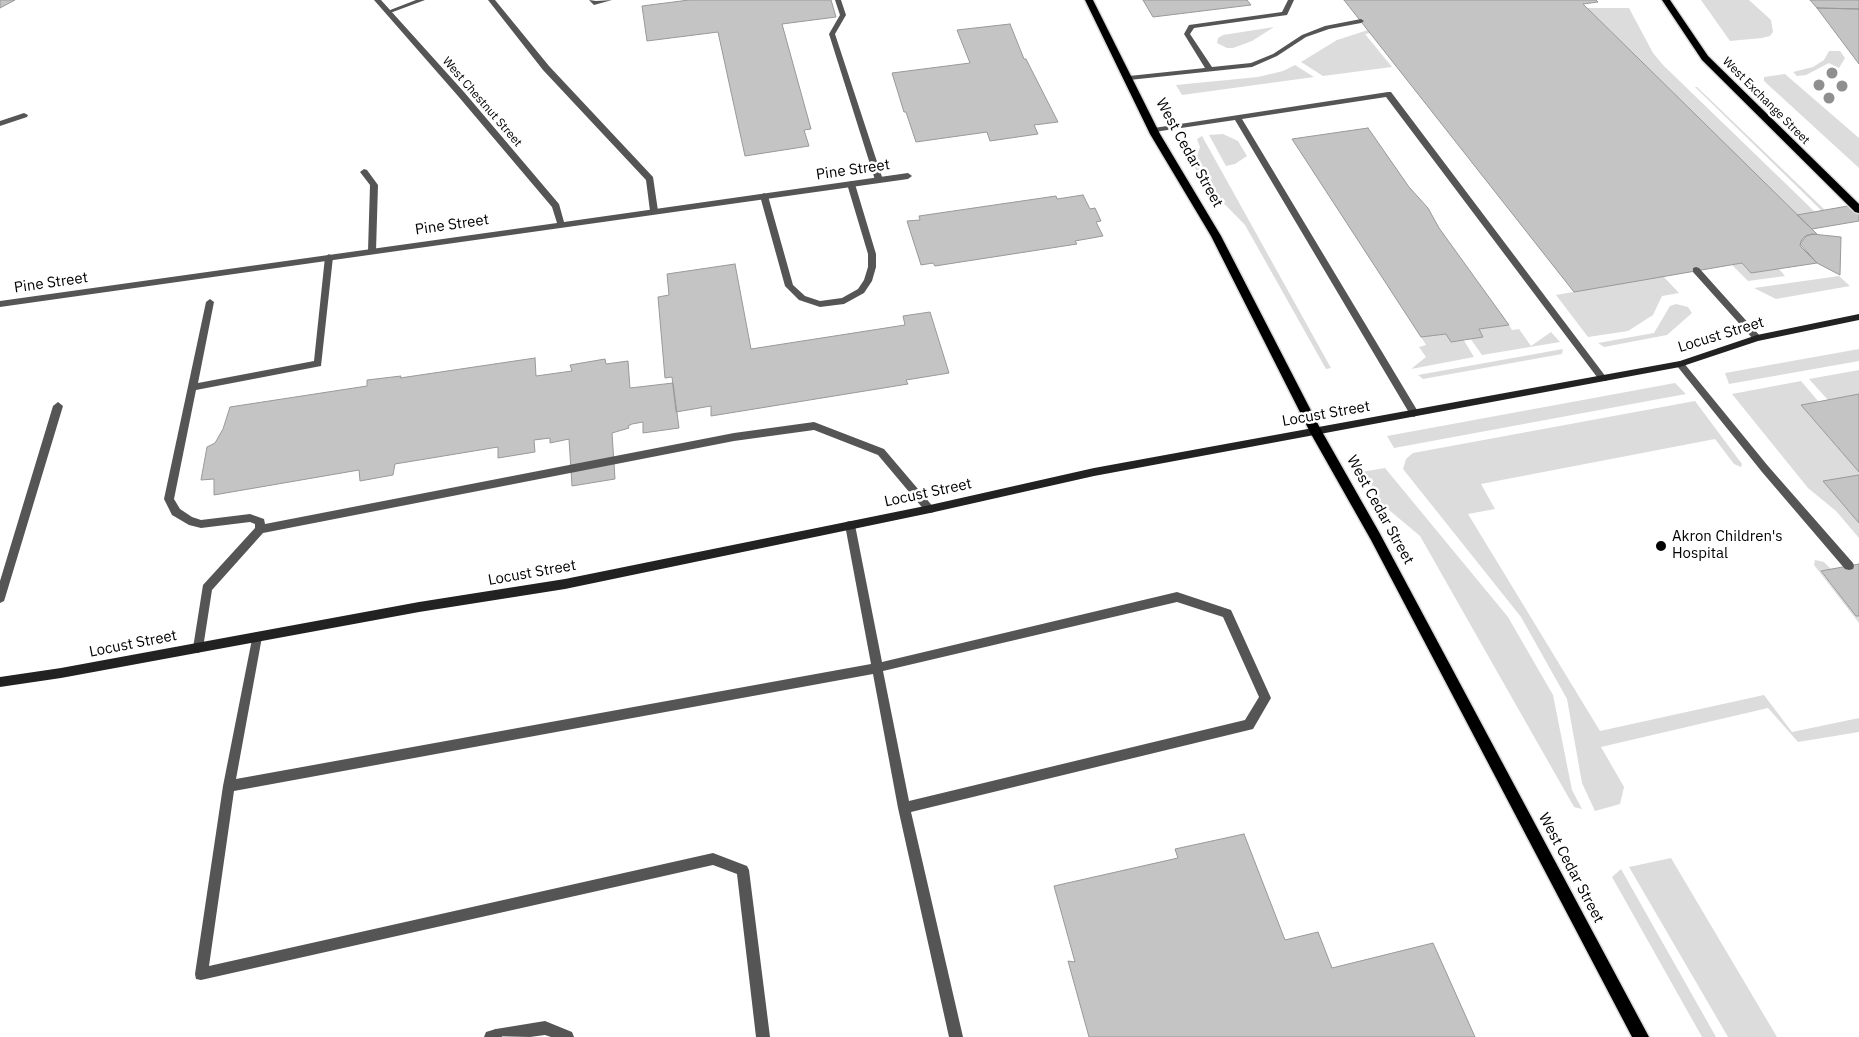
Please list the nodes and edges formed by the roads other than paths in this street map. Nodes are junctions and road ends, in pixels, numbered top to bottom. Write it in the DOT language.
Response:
graph roads {
  1 [pos="377,0"];
  2 [pos="422,0"];
  3 [pos="491,0"];
  4 [pos="592,0"];
  5 [pos="609,0"];
  6 [pos="838,0"];
  7 [pos="1089,0"];
  8 [pos="1291,0"];
  9 [pos="1666,0"];
  10 [pos="388,12"];
  11 [pos="1361,21"];
  12 [pos="1210,70"];
  13 [pos="1129,78"];
  14 [pos="24,115"];
  15 [pos="1237,117"];
  16 [pos="0,124"];
  17 [pos="1154,130"];
  18 [pos="364,172"];
  19 [pos="908,176"];
  20 [pos="878,180"];
  21 [pos="850,184"];
  22 [pos="764,196"];
  23 [pos="1859,210"];
  24 [pos="654,211"];
  25 [pos="561,224"];
  26 [pos="372,251"];
  27 [pos="329,257"];
  28 [pos="1696,270"];
  29 [pos="210,302"];
  30 [pos="0,304"];
  31 [pos="1859,317"];
  32 [pos="1757,338"];
  33 [pos="1680,364"];
  34 [pos="1603,378"];
  35 [pos="193,388"];
  36 [pos="58,406"];
  37 [pos="1414,413"];
  38 [pos="1315,431"];
  39 [pos="930,508"];
  40 [pos="850,525"];
  41 [pos="260,529"];
  42 [pos="1849,566"];
  43 [pos="0,598"];
  44 [pos="257,637"];
  45 [pos="198,648"];
  46 [pos="877,668"];
  47 [pos="0,682"];
  48 [pos="229,786"];
  49 [pos="904,808"];
  50 [pos="494,1036"];
  51 [pos="567,1037"];
  52 [pos="764,1037"];
  53 [pos="956,1037"];
  54 [pos="1642,1037"];
  1 -- 10 [label="street, West Chestnut Street"];
  2 -- 10 [label="street"];
  3 -- 24 [label="street"];
  4 -- 5 [label="street"];
  6 -- 20 [label="street"];
  7 -- 13 [label="main road, West Cedar Street"];
  8 -- 12 [label="street"];
  9 -- 23 [label="main road, West Exchange Street"];
  10 -- 25 [label="street, West Chestnut Street"];
  11 -- 12 [label="street"];
  12 -- 13 [label="street"];
  13 -- 17 [label="main road, West Cedar Street"];
  14 -- 16 [label="street"];
  15 -- 17 [label="street"];
  15 -- 34 [label="street"];
  15 -- 37 [label="street"];
  17 -- 38 [label="main road, West Cedar Street"];
  18 -- 26 [label="street"];
  19 -- 20 [label="street, Pine Street"];
  20 -- 21 [label="street, Pine Street"];
  21 -- 22 [label="street, Pine Street"];
  21 -- 22 [label="street"];
  22 -- 24 [label="street, Pine Street"];
  24 -- 25 [label="street, Pine Street"];
  25 -- 26 [label="street, Pine Street"];
  26 -- 27 [label="street, Pine Street"];
  27 -- 30 [label="street, Pine Street"];
  27 -- 35 [label="street"];
  28 -- 32 [label="street"];
  29 -- 35 [label="street"];
  31 -- 32 [label="main road, Locust Street"];
  32 -- 33 [label="main road, Locust Street"];
  33 -- 34 [label="main road, Locust Street"];
  33 -- 42 [label="street"];
  34 -- 37 [label="main road, Locust Street"];
  35 -- 41 [label="street"];
  36 -- 43 [label="street"];
  37 -- 38 [label="main road, Locust Street"];
  38 -- 39 [label="main road, Locust Street"];
  38 -- 54 [label="main road, West Cedar Street"];
  39 -- 40 [label="main road, Locust Street"];
  39 -- 41 [label="street"];
  40 -- 44 [label="main road, Locust Street"];
  40 -- 46 [label="street"];
  41 -- 45 [label="street"];
  44 -- 45 [label="main road, Locust Street"];
  44 -- 48 [label="street"];
  45 -- 47 [label="main road, Locust Street"];
  46 -- 48 [label="street"];
  46 -- 49 [label="street"];
  46 -- 49 [label="street"];
  48 -- 52 [label="street"];
  49 -- 53 [label="street"];
  50 -- 51 [label="street"];
}
